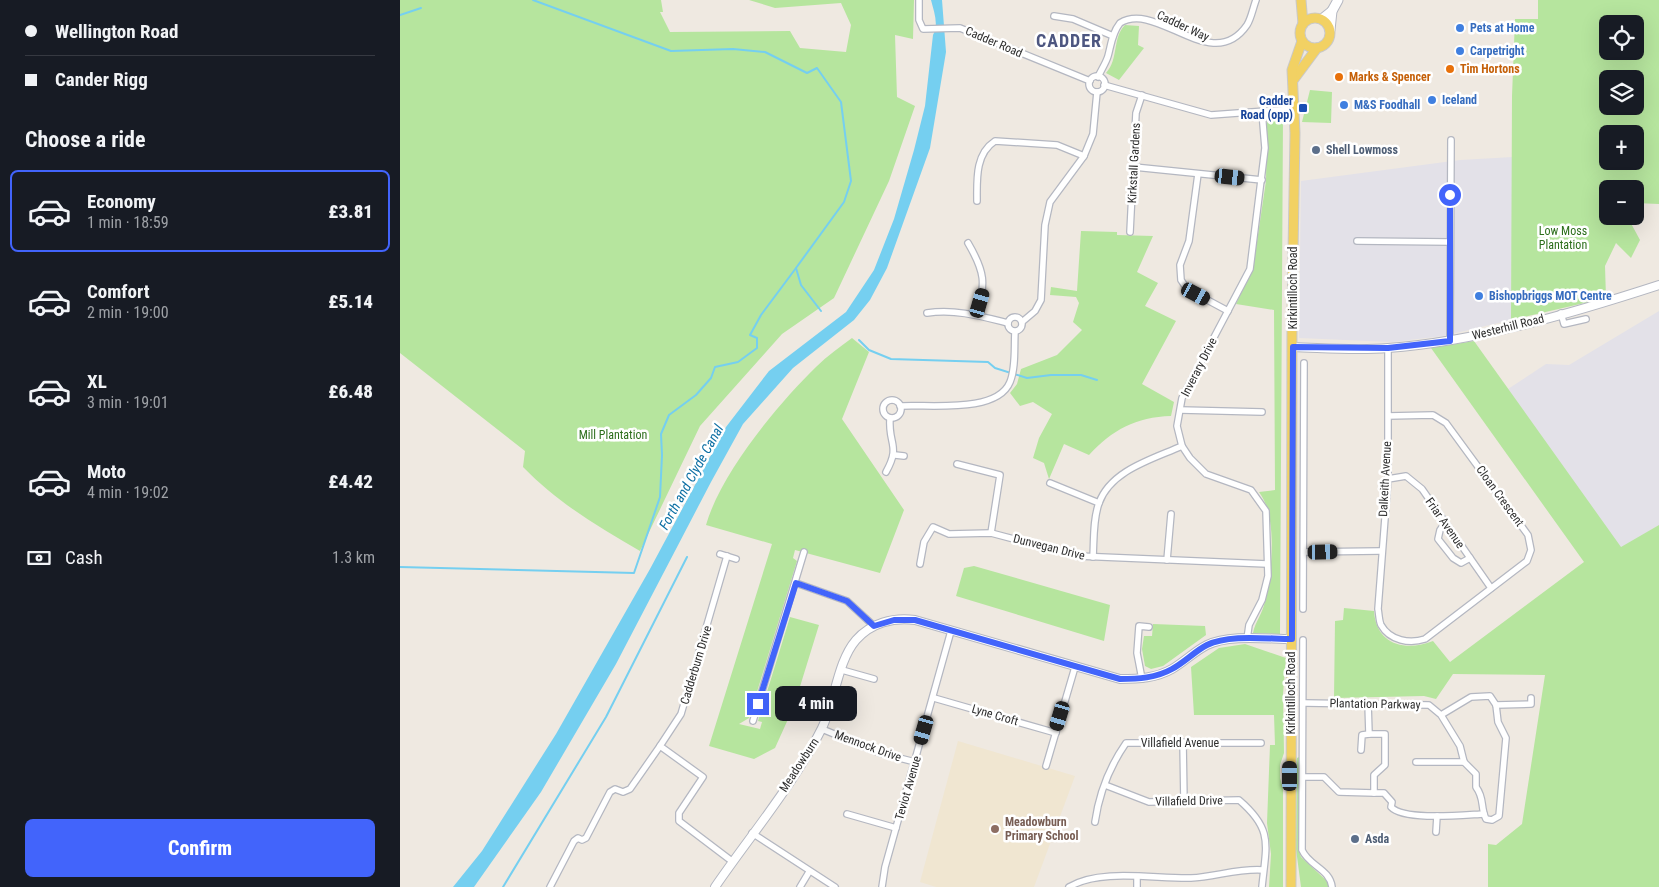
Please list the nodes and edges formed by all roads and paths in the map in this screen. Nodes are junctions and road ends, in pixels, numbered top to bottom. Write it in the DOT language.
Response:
graph roads {
  1 [pos="920,0"];
  2 [pos="1256,0"];
  3 [pos="1302,0"];
  4 [pos="1338,0"];
  5 [pos="1135,12"];
  6 [pos="1332,12"];
  7 [pos="1054,16"];
  8 [pos="1318,19"];
  9 [pos="1303,24"];
  10 [pos="1185,27"];
  11 [pos="1330,30"];
  12 [pos="1112,36"];
  13 [pos="1302,42"];
  14 [pos="1317,48"];
  15 [pos="1098,77"];
  16 [pos="1294,79"];
  17 [pos="1090,81"];
  18 [pos="1104,85"];
  19 [pos="1097,92"];
  20 [pos="1142,95"];
  21 [pos="1294,109"];
  22 [pos="1262,112"];
  23 [pos="1451,140"];
  24 [pos="1084,156"];
  25 [pos="1134,167"];
  26 [pos="1198,174"];
  27 [pos="1262,180"];
  28 [pos="977,202"];
  29 [pos="1130,232"];
  30 [pos="1357,241"];
  31 [pos="1449,242"];
  32 [pos="968,243"];
  33 [pos="1659,285"];
  34 [pos="1228,311"];
  35 [pos="927,313"];
  36 [pos="1561,313"];
  37 [pos="976,315"];
  38 [pos="1586,319"];
  39 [pos="1022,322"];
  40 [pos="1008,323"];
  41 [pos="1015,332"];
  42 [pos="1450,341"];
  43 [pos="1293,347"];
  44 [pos="1388,348"];
  45 [pos="1304,363"];
  46 [pos="900,406"];
  47 [pos="1181,410"];
  48 [pos="1262,412"];
  49 [pos="1388,416"];
  50 [pos="890,418"];
  51 [pos="1182,446"];
  52 [pos="895,455"];
  53 [pos="904,456"];
  54 [pos="958,464"];
  55 [pos="886,472"];
  56 [pos="1388,478"];
  57 [pos="1050,483"];
  58 [pos="1099,503"];
  59 [pos="1171,514"];
  60 [pos="1445,523"];
  61 [pos="991,532"];
  62 [pos="1380,551"];
  63 [pos="804,552"];
  64 [pos="1304,552"];
  65 [pos="720,554"];
  66 [pos="727,556"];
  67 [pos="1093,557"];
  68 [pos="1470,558"];
  69 [pos="736,559"];
  70 [pos="1167,560"];
  71 [pos="920,564"];
  72 [pos="1267,564"];
  73 [pos="796,583"];
  74 [pos="1491,588"];
  75 [pos="1303,609"];
  76 [pos="1378,609"];
  77 [pos="874,626"];
  78 [pos="1149,627"];
  79 [pos="951,631"];
  80 [pos="1247,639"];
  81 [pos="1292,639"];
  82 [pos="1303,640"];
  83 [pos="1075,667"];
  84 [pos="842,670"];
  85 [pos="874,679"];
  86 [pos="1142,679"];
  87 [pos="934,698"];
  88 [pos="1531,698"];
  89 [pos="1305,703"];
  90 [pos="1368,703"];
  91 [pos="1496,705"];
  92 [pos="1441,715"];
  93 [pos="753,721"];
  94 [pos="822,729"];
  95 [pos="1056,733"];
  96 [pos="1369,734"];
  97 [pos="1183,742"];
  98 [pos="1261,743"];
  99 [pos="660,746"];
  100 [pos="1361,750"];
  101 [pos="915,762"];
  102 [pos="1416,762"];
  103 [pos="1464,762"];
  104 [pos="1046,766"];
  105 [pos="1303,777"];
  106 [pos="1105,785"];
  107 [pos="1374,793"];
  108 [pos="1184,802"];
  109 [pos="847,814"];
  110 [pos="1484,814"];
  111 [pos="1437,816"];
  112 [pos="1095,822"];
  113 [pos="896,828"];
  114 [pos="1436,832"];
  115 [pos="752,833"];
  116 [pos="733,862"];
  117 [pos="1263,870"];
  118 [pos="810,872"];
  119 [pos="1137,877"];
  120 [pos="550,887"];
  121 [pos="715,887"];
  122 [pos="800,887"];
  123 [pos="834,887"];
  124 [pos="882,887"];
  125 [pos="1069,887"];
  126 [pos="1137,887"];
  127 [pos="1262,887"];
  128 [pos="1291,887"];
  129 [pos="1332,887"];
  1 -- 17 [label="street, Cadder Road"];
  2 -- 10 [label="street, Cadder Way"];
  3 -- 8 [label="main road"];
  3 -- 9 [label="main road"];
  4 -- 6 [label="main road"];
  5 -- 12 [label="street"];
  6 -- 8 [label="main road"];
  6 -- 11 [label="main road"];
  7 -- 12 [label="street"];
  8 -- 9 [label="main road"];
  8 -- 11 [label="main road"];
  9 -- 13 [label="main road"];
  11 -- 14 [label="main road"];
  12 -- 15 [label="street"];
  13 -- 14 [label="main road"];
  13 -- 16 [label="main road, Kirkintilloch Road"];
  14 -- 16 [label="main road"];
  15 -- 17 [label="street"];
  15 -- 18 [label="street"];
  16 -- 21 [label="main road, Kirkintilloch Road"];
  17 -- 19 [label="street"];
  18 -- 19 [label="street"];
  18 -- 20 [label="street"];
  19 -- 24 [label="street"];
  20 -- 22 [label="street"];
  20 -- 25 [label="street, Kirkstall Gardens"];
  21 -- 22 [label="street"];
  21 -- 43 [label="main road, Kirkintilloch Road"];
  22 -- 27 [label="street, Inverary Drive"];
  23 -- 31 [label="street"];
  24 -- 28 [label="street"];
  24 -- 39 [label="street"];
  25 -- 26 [label="street"];
  25 -- 29 [label="street, Kirkstall Gardens"];
  26 -- 27 [label="street"];
  26 -- 34 [label="street"];
  27 -- 34 [label="street, Inverary Drive"];
  30 -- 31 [label="street"];
  31 -- 42 [label="street"];
  32 -- 37 [label="street"];
  33 -- 36 [label="street, Westerhill Road"];
  34 -- 47 [label="street, Inverary Drive"];
  35 -- 37 [label="street"];
  36 -- 38 [label="street"];
  36 -- 42 [label="street, Westerhill Road"];
  37 -- 40 [label="street"];
  39 -- 40 [label="street"];
  39 -- 41 [label="street"];
  40 -- 41 [label="street"];
  41 -- 46 [label="street"];
  42 -- 44 [label="street, Westerhill Road"];
  43 -- 44 [label="street, Westerhill Road"];
  43 -- 81 [label="main road, Kirkintilloch Road"];
  44 -- 49 [label="street, Dalkeith Avenue"];
  45 -- 64 [label="street"];
  46 -- 50 [label="street"];
  46 -- 50 [label="street"];
  47 -- 48 [label="street"];
  47 -- 51 [label="street, Inverary Drive"];
  49 -- 56 [label="street, Dalkeith Avenue"];
  49 -- 74 [label="street, Cloan Crescent"];
  50 -- 52 [label="street"];
  51 -- 58 [label="street"];
  51 -- 72 [label="street, Inverary Drive"];
  52 -- 53 [label="street"];
  52 -- 55 [label="street"];
  54 -- 61 [label="street"];
  56 -- 60 [label="street, Friar Avenue"];
  56 -- 62 [label="street, Dalkeith Avenue"];
  57 -- 58 [label="street"];
  58 -- 67 [label="street"];
  59 -- 70 [label="street"];
  60 -- 68 [label="street, Friar Avenue"];
  60 -- 68 [label="street"];
  61 -- 67 [label="street, Dunvegan Drive"];
  61 -- 71 [label="street, Dunvegan Drive"];
  62 -- 64 [label="street"];
  62 -- 76 [label="street, Dalkeith Avenue"];
  63 -- 73 [label="street"];
  64 -- 75 [label="street"];
  65 -- 66 [label="street"];
  66 -- 69 [label="street"];
  66 -- 99 [label="street, Cadderburn Drive"];
  67 -- 70 [label="street, Dunvegan Drive"];
  68 -- 74 [label="street, Friar Avenue"];
  70 -- 72 [label="street, Dunvegan Drive"];
  72 -- 80 [label="street, Inverary Drive"];
  73 -- 77 [label="street"];
  73 -- 93 [label="street"];
  74 -- 76 [label="street, Cloan Crescent"];
  77 -- 79 [label="street, Meadowburn"];
  77 -- 84 [label="street, Meadowburn"];
  78 -- 86 [label="street"];
  79 -- 83 [label="street, Meadowburn"];
  79 -- 87 [label="street, Teviot Avenue"];
  80 -- 81 [label="street, Meadowburn"];
  80 -- 86 [label="street, Meadowburn"];
  81 -- 128 [label="main road, Kirkintilloch Road"];
  82 -- 89 [label="street, Kirkintilloch Road"];
  83 -- 86 [label="street, Meadowburn"];
  83 -- 95 [label="street"];
  84 -- 85 [label="street"];
  84 -- 94 [label="street, Meadowburn"];
  87 -- 95 [label="street, Lyne Croft"];
  87 -- 101 [label="street, Teviot Avenue"];
  88 -- 91 [label="street"];
  89 -- 90 [label="street, Plantation Parkway"];
  89 -- 105 [label="street, Kirkintilloch Road"];
  90 -- 92 [label="street, Plantation Parkway"];
  90 -- 96 [label="street"];
  91 -- 92 [label="street"];
  91 -- 110 [label="street"];
  92 -- 103 [label="street, Plantation Parkway"];
  94 -- 101 [label="street, Mennock Drive"];
  94 -- 115 [label="street, Meadowburn"];
  95 -- 104 [label="street"];
  96 -- 100 [label="street"];
  96 -- 107 [label="street"];
  97 -- 98 [label="street, Villafield Avenue"];
  97 -- 106 [label="street, Villafield Avenue"];
  97 -- 108 [label="street"];
  99 -- 116 [label="street"];
  99 -- 120 [label="street, Cadderburn Drive"];
  101 -- 113 [label="street, Teviot Avenue"];
  102 -- 103 [label="street"];
  103 -- 110 [label="street, Plantation Parkway"];
  105 -- 107 [label="street"];
  105 -- 129 [label="street, Kirkintilloch Road"];
  106 -- 108 [label="street, Villafield Drive"];
  106 -- 112 [label="street, Villafield Avenue"];
  107 -- 111 [label="street"];
  108 -- 117 [label="street, Villafield Drive"];
  109 -- 113 [label="street"];
  110 -- 111 [label="street"];
  111 -- 114 [label="street"];
  113 -- 124 [label="street, Teviot Avenue"];
  115 -- 116 [label="street, Meadowburn"];
  115 -- 118 [label="street"];
  116 -- 121 [label="street, Meadowburn"];
  117 -- 119 [label="street"];
  117 -- 127 [label="street, Villafield Drive"];
  118 -- 122 [label="street"];
  118 -- 123 [label="street"];
  119 -- 125 [label="street"];
  119 -- 126 [label="street"];
}
